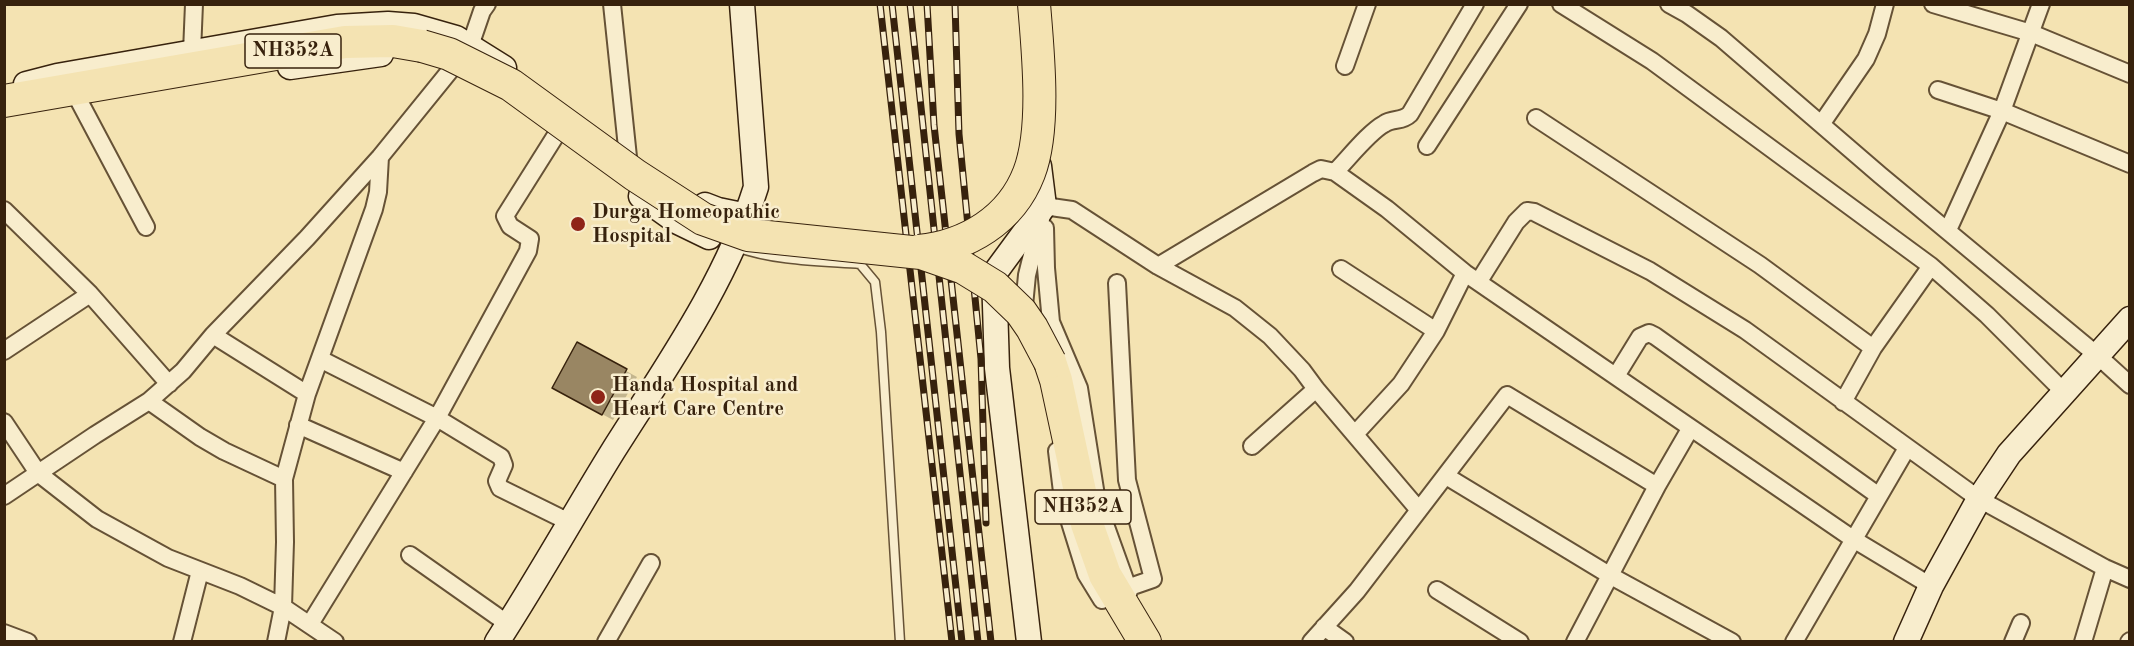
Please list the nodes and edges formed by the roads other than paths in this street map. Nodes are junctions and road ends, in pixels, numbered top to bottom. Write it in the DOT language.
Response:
graph roads {
  1 [pos="194,4"];
  2 [pos="488,4"];
  3 [pos="612,4"];
  4 [pos="742,4"];
  5 [pos="1021,4"];
  6 [pos="1034,4"];
  7 [pos="1047,4"];
  8 [pos="1367,4"];
  9 [pos="1475,4"];
  10 [pos="1519,4"];
  11 [pos="1561,4"];
  12 [pos="1669,4"];
  13 [pos="1885,4"];
  14 [pos="1933,4"];
  15 [pos="2041,4"];
  16 [pos="2031,33"];
  17 [pos="470,46"];
  18 [pos="192,52"];
  19 [pos="1345,66"];
  20 [pos="452,69"];
  21 [pos="2130,74"];
  22 [pos="1938,90"];
  23 [pos="78,97"];
  24 [pos="8,101"];
  25 [pos="2002,111"];
  26 [pos="1536,118"];
  27 [pos="1822,123"];
  28 [pos="556,135"];
  29 [pos="1427,146"];
  30 [pos="380,157"];
  31 [pos="628,157"];
  32 [pos="2130,164"];
  33 [pos="1039,166"];
  34 [pos="1335,172"];
  35 [pos="1044,206"];
  36 [pos="4,210"];
  37 [pos="747,216"];
  38 [pos="146,227"];
  39 [pos="1947,230"];
  40 [pos="733,246"];
  41 [pos="906,252"];
  42 [pos="1158,266"];
  43 [pos="1931,266"];
  44 [pos="1341,269"];
  45 [pos="1472,277"];
  46 [pos="1117,283"];
  47 [pos="90,294"];
  48 [pos="2130,319"];
  49 [pos="1437,331"];
  50 [pos="213,336"];
  51 [pos="1873,348"];
  52 [pos="4,351"];
  53 [pos="2098,356"];
  54 [pos="320,359"];
  55 [pos="1616,376"];
  56 [pos="170,384"];
  57 [pos="2130,385"];
  58 [pos="1316,389"];
  59 [pos="2065,393"];
  60 [pos="307,394"];
  61 [pos="149,402"];
  62 [pos="1843,402"];
  63 [pos="437,418"];
  64 [pos="4,422"];
  65 [pos="298,425"];
  66 [pos="1690,429"];
  67 [pos="1356,433"];
  68 [pos="1252,446"];
  69 [pos="1907,448"];
  70 [pos="404,472"];
  71 [pos="38,473"];
  72 [pos="1446,476"];
  73 [pos="284,479"];
  74 [pos="1657,486"];
  75 [pos="4,496"];
  76 [pos="1879,496"];
  77 [pos="1979,500"];
  78 [pos="1418,508"];
  79 [pos="569,522"];
  80 [pos="1853,539"];
  81 [pos="410,555"];
  82 [pos="651,563"];
  83 [pos="2105,568"];
  84 [pos="200,571"];
  85 [pos="1611,576"];
  86 [pos="2130,579"];
  87 [pos="1931,586"];
  88 [pos="1127,588"];
  89 [pos="1437,590"];
  90 [pos="283,608"];
  91 [pos="2021,623"];
  92 [pos="310,624"];
  93 [pos="1324,627"];
  94 [pos="4,633"];
  95 [pos="503,633"];
  96 [pos="28,642"];
  97 [pos="182,642"];
  98 [pos="276,642"];
  99 [pos="335,642"];
  100 [pos="606,642"];
  101 [pos="900,642"];
  102 [pos="1029,642"];
  103 [pos="1129,642"];
  104 [pos="1145,642"];
  105 [pos="1161,642"];
  106 [pos="1311,642"];
  107 [pos="1345,642"];
  108 [pos="1520,642"];
  109 [pos="1575,642"];
  110 [pos="1732,642"];
  111 [pos="1794,642"];
  112 [pos="1906,642"];
  113 [pos="2013,642"];
  114 [pos="2083,642"];
  1 -- 18 [label="street"];
  2 -- 17 [label="street"];
  3 -- 31 [label="street"];
  4 -- 37 [label="street"];
  5 -- 33 [label="street"];
  6 -- 41 [label="highway, bridge"];
  7 -- 33 [label="street"];
  8 -- 19 [label="street"];
  9 -- 34 [label="street"];
  10 -- 29 [label="street"];
  11 -- 43 [label="street"];
  12 -- 27 [label="street"];
  13 -- 27 [label="street"];
  14 -- 16 [label="street"];
  15 -- 16 [label="street"];
  16 -- 21 [label="street"];
  16 -- 25 [label="street"];
  17 -- 18 [label="street"];
  17 -- 20 [label="street"];
  17 -- 31 [label="street"];
  18 -- 24 [label="street"];
  20 -- 23 [label="street"];
  20 -- 28 [label="street"];
  20 -- 30 [label="street"];
  22 -- 25 [label="street"];
  23 -- 24 [label="street"];
  23 -- 38 [label="street"];
  24 -- 41 [label="highway, NH352A, bridge"];
  25 -- 32 [label="street"];
  25 -- 39 [label="street"];
  26 -- 51 [label="street"];
  27 -- 39 [label="street"];
  28 -- 40 [label="street"];
  28 -- 63 [label="street"];
  30 -- 50 [label="street"];
  30 -- 54 [label="street"];
  31 -- 37 [label="street"];
  33 -- 35 [label="street"];
  34 -- 42 [label="street"];
  34 -- 45 [label="street"];
  35 -- 42 [label="street"];
  35 -- 88 [label="street"];
  35 -- 102 [label="street"];
  35 -- 103 [label="street"];
  36 -- 47 [label="street"];
  37 -- 40 [label="street"];
  39 -- 53 [label="street"];
  40 -- 79 [label="street"];
  40 -- 101 [label="lane"];
  41 -- 104 [label="highway, NH352A, bridge"];
  42 -- 58 [label="street"];
  43 -- 51 [label="street"];
  43 -- 59 [label="street"];
  44 -- 49 [label="street"];
  45 -- 49 [label="street"];
  45 -- 55 [label="street"];
  45 -- 62 [label="street"];
  46 -- 88 [label="street"];
  47 -- 52 [label="street"];
  47 -- 56 [label="street"];
  48 -- 53 [label="street"];
  49 -- 67 [label="street"];
  50 -- 56 [label="street"];
  50 -- 60 [label="street"];
  51 -- 62 [label="street"];
  53 -- 57 [label="street"];
  53 -- 59 [label="street"];
  54 -- 60 [label="street"];
  54 -- 63 [label="street"];
  55 -- 66 [label="street"];
  55 -- 76 [label="street"];
  56 -- 61 [label="street"];
  58 -- 67 [label="street"];
  58 -- 68 [label="street"];
  59 -- 77 [label="street"];
  60 -- 65 [label="street"];
  61 -- 71 [label="street"];
  61 -- 73 [label="street"];
  62 -- 69 [label="street"];
  63 -- 70 [label="street"];
  63 -- 79 [label="street"];
  64 -- 71 [label="street"];
  65 -- 70 [label="street"];
  65 -- 73 [label="street"];
  66 -- 74 [label="street"];
  66 -- 80 [label="street"];
  67 -- 78 [label="street"];
  69 -- 76 [label="street"];
  69 -- 77 [label="street"];
  70 -- 92 [label="street"];
  71 -- 75 [label="street"];
  71 -- 84 [label="street"];
  72 -- 74 [label="street"];
  72 -- 78 [label="street"];
  72 -- 85 [label="street"];
  73 -- 90 [label="street"];
  74 -- 85 [label="street"];
  76 -- 80 [label="street"];
  77 -- 83 [label="street"];
  77 -- 87 [label="street"];
  78 -- 93 [label="street"];
  79 -- 95 [label="street"];
  80 -- 87 [label="street"];
  80 -- 111 [label="street"];
  81 -- 95 [label="street"];
  82 -- 100 [label="street"];
  83 -- 86 [label="street"];
  83 -- 114 [label="street"];
  84 -- 90 [label="street"];
  84 -- 97 [label="street"];
  85 -- 109 [label="street"];
  85 -- 110 [label="street"];
  87 -- 112 [label="street"];
  88 -- 105 [label="street"];
  89 -- 108 [label="street"];
  90 -- 92 [label="street"];
  90 -- 98 [label="street"];
  91 -- 113 [label="street"];
  92 -- 99 [label="street"];
  93 -- 106 [label="street"];
  93 -- 107 [label="street"];
  94 -- 96 [label="street"];
}
